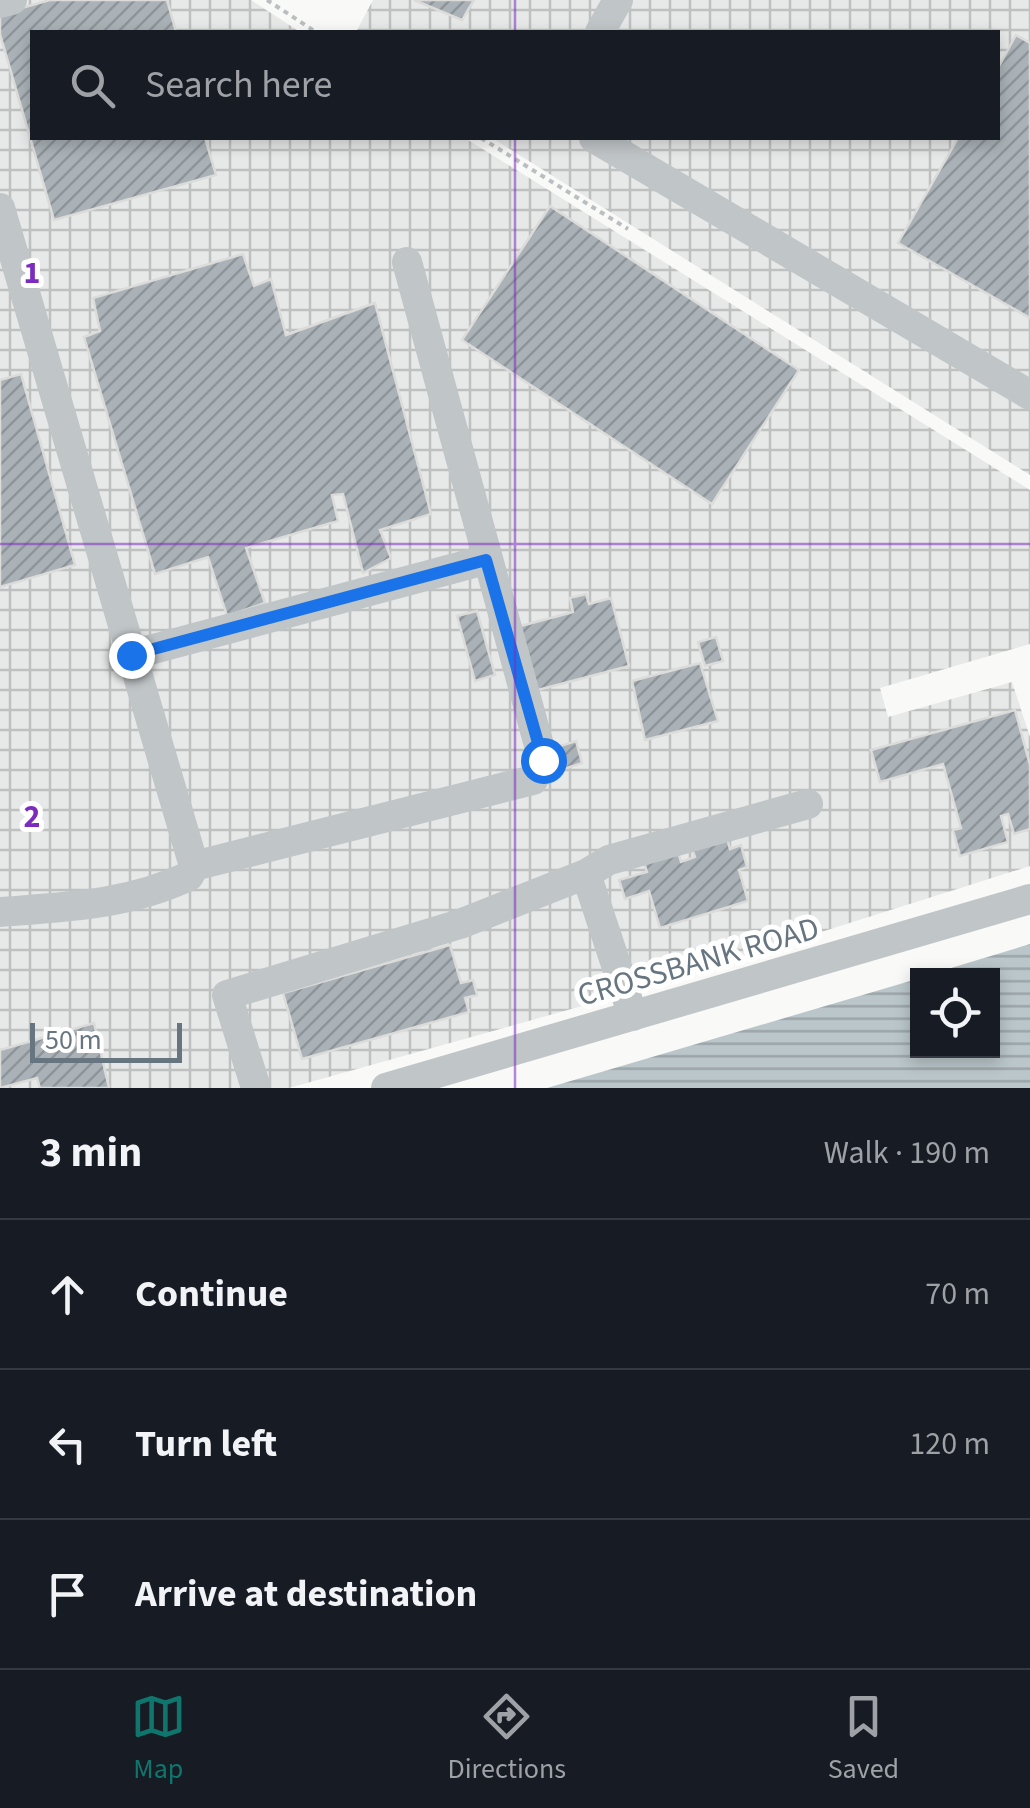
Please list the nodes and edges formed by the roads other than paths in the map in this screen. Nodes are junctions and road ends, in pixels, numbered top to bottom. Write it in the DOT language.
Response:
graph roads {
  1 [pos="12,0"];
  2 [pos="618,0"];
  3 [pos="0,4"];
  4 [pos="601,30"];
  5 [pos="597,140"];
  6 [pos="0,208"];
  7 [pos="407,262"];
  8 [pos="1030,395"];
  9 [pos="486,560"];
  10 [pos="131,655"];
  11 [pos="808,804"];
  12 [pos="194,866"];
  13 [pos="586,874"];
  14 [pos="1030,899"];
  15 [pos="0,912"];
  16 [pos="633,1016"];
  17 [pos="256,1088"];
  18 [pos="386,1088"];
  1 -- 3 [label="lane"];
  2 -- 4 [label="lane"];
  5 -- 8 [label="lane"];
  6 -- 10 [label="lane"];
  7 -- 9 [label="lane"];
  9 -- 10 [label="lane"];
  9 -- 12 [label="lane"];
  10 -- 12 [label="lane"];
  11 -- 13 [label="lane"];
  12 -- 15 [label="lane"];
  13 -- 16 [label="lane"];
  13 -- 17 [label="lane"];
  14 -- 16 [label="lane, CROSSBANK ROAD"];
  16 -- 18 [label="lane, CROSSBANK ROAD"];
}
